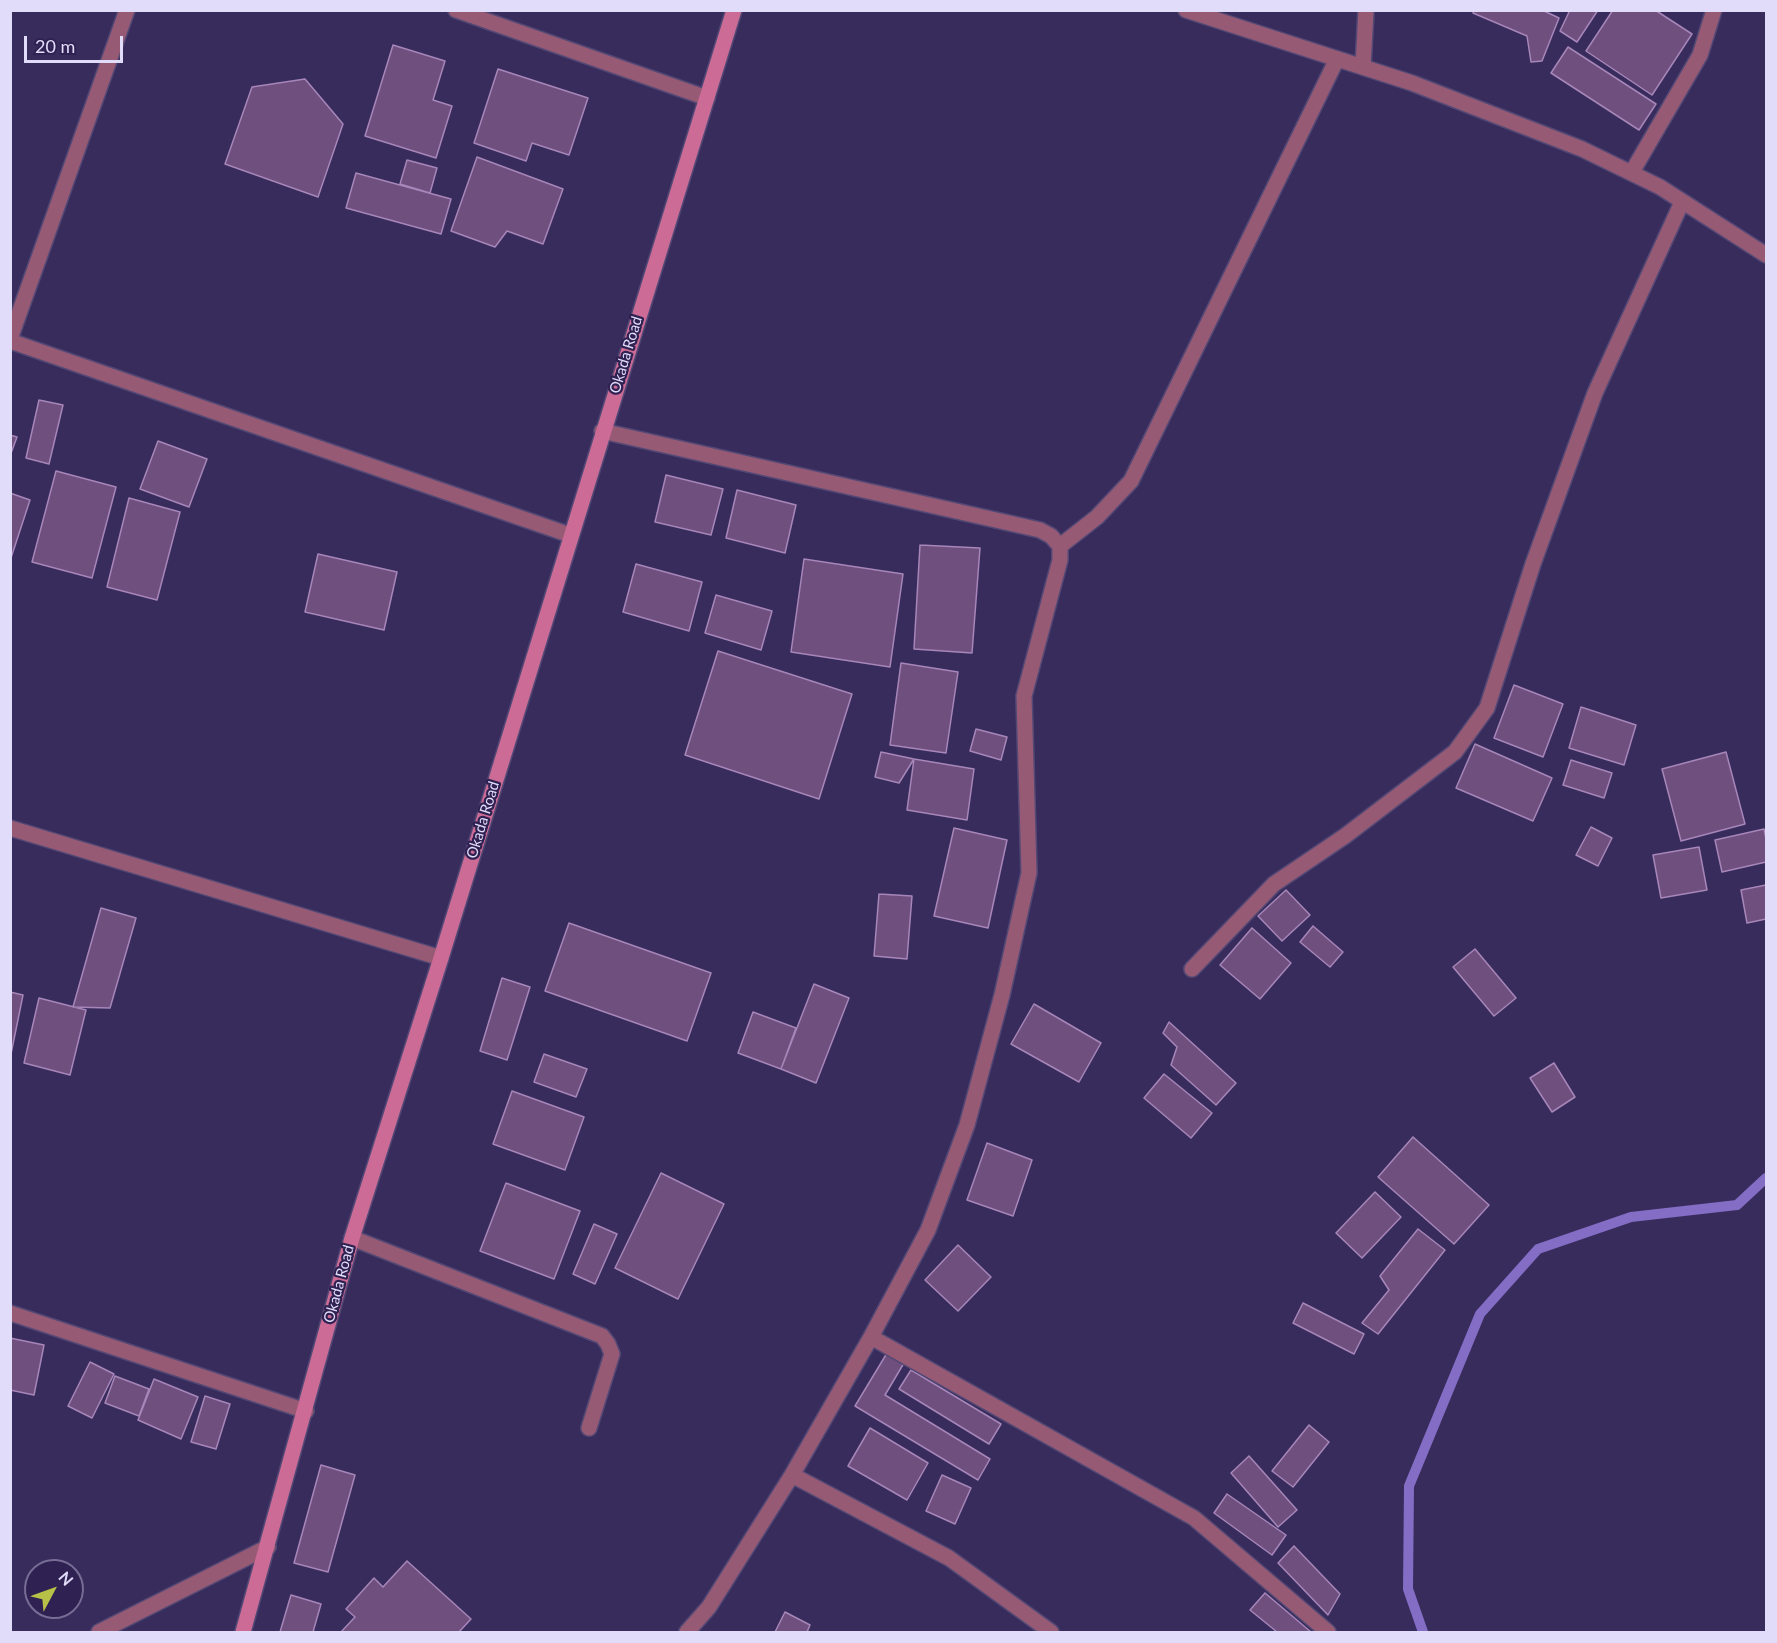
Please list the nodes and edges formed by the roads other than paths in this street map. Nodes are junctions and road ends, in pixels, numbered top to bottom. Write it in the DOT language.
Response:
graph roads {
  1 [pos="127,10"];
  2 [pos="456,10"];
  3 [pos="734,10"];
  4 [pos="1186,10"];
  5 [pos="1366,10"];
  6 [pos="1714,10"];
  7 [pos="1337,59"];
  8 [pos="1363,68"];
  9 [pos="706,98"];
  10 [pos="1632,172"];
  11 [pos="1682,202"];
  12 [pos="1767,255"];
  13 [pos="10,340"];
  14 [pos="602,431"];
  15 [pos="570,535"];
  16 [pos="1060,546"];
  17 [pos="10,828"];
  18 [pos="441,958"];
  19 [pos="1192,969"];
  20 [pos="352,1238"];
  21 [pos="10,1313"];
  22 [pos="871,1336"];
  23 [pos="306,1411"];
  24 [pos="589,1428"];
  25 [pos="792,1475"];
  26 [pos="268,1547"];
  27 [pos="99,1632"];
  28 [pos="243,1632"];
  29 [pos="687,1632"];
  30 [pos="1051,1632"];
  31 [pos="1328,1632"];
  1 -- 13 [label="street"];
  2 -- 9 [label="street"];
  3 -- 9 [label="street, Okada Road"];
  4 -- 7 [label="street"];
  5 -- 8 [label="street"];
  6 -- 10 [label="street"];
  7 -- 8 [label="street"];
  7 -- 16 [label="street"];
  8 -- 10 [label="street"];
  9 -- 14 [label="street, Okada Road"];
  10 -- 11 [label="street"];
  11 -- 12 [label="street"];
  11 -- 19 [label="street"];
  13 -- 15 [label="street"];
  14 -- 15 [label="street, Okada Road"];
  14 -- 16 [label="street"];
  15 -- 18 [label="street, Okada Road"];
  16 -- 22 [label="street"];
  17 -- 18 [label="street"];
  18 -- 20 [label="street, Okada Road"];
  20 -- 23 [label="street, Okada Road"];
  20 -- 24 [label="street"];
  21 -- 23 [label="street"];
  22 -- 25 [label="street"];
  22 -- 31 [label="street"];
  23 -- 26 [label="street, Okada Road"];
  25 -- 29 [label="street"];
  25 -- 30 [label="street"];
  26 -- 27 [label="street"];
  26 -- 28 [label="street, Okada Road"];
}
